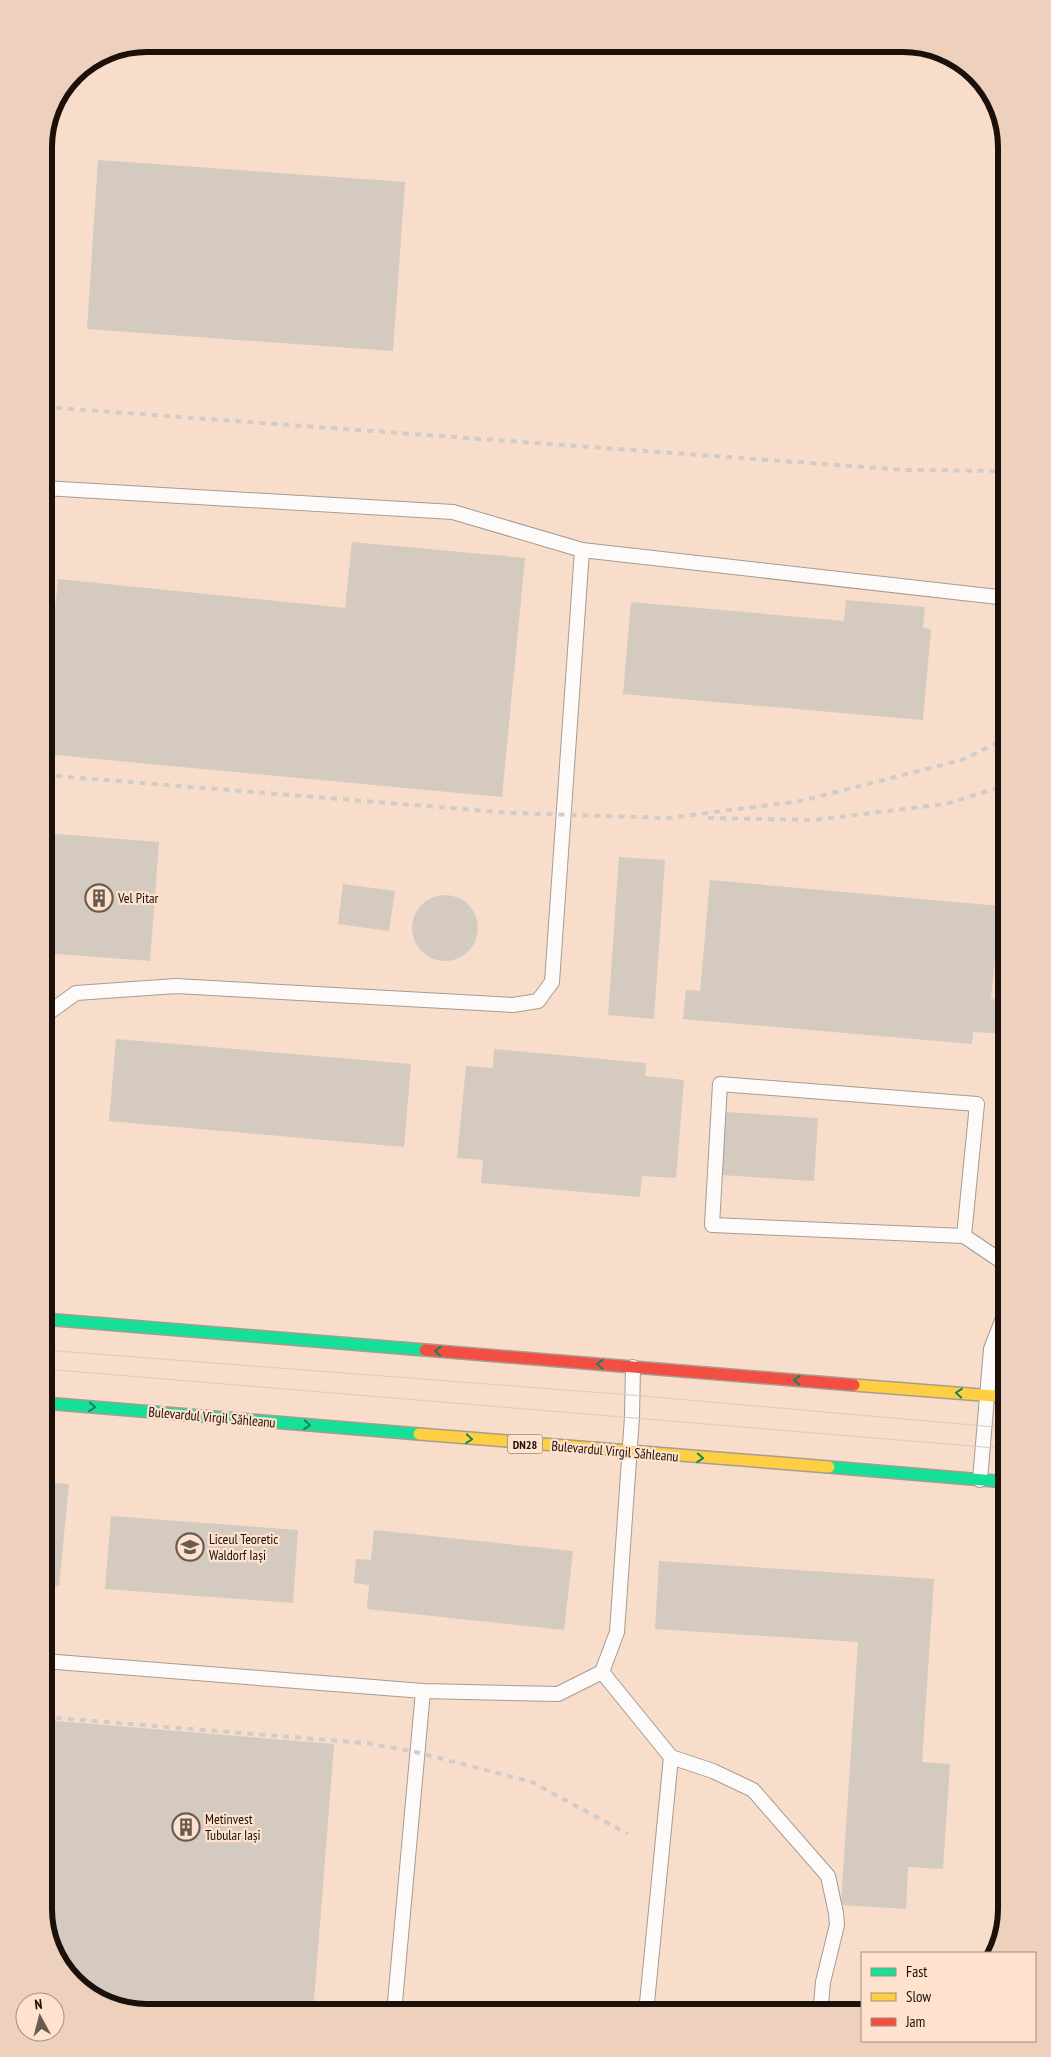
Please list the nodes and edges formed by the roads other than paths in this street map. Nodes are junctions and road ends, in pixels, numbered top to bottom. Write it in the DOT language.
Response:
graph roads {
  1 [pos="53,489"];
  2 [pos="582,550"];
  3 [pos="998,597"];
  4 [pos="53,1010"];
  5 [pos="964,1236"];
  6 [pos="998,1259"];
  7 [pos="52,1320"];
  8 [pos="998,1331"];
  9 [pos="633,1366"];
  10 [pos="986,1395"];
  11 [pos="998,1396"];
  12 [pos="52,1404"];
  13 [pos="629,1453"];
  14 [pos="980,1480"];
  15 [pos="998,1481"];
  16 [pos="52,1663"];
  17 [pos="602,1672"];
  18 [pos="423,1691"];
  19 [pos="672,1756"];
  20 [pos="395,2004"];
  21 [pos="647,2004"];
  22 [pos="821,2004"];
  1 -- 2 [label="lane"];
  2 -- 3 [label="lane"];
  2 -- 4 [label="lane"];
  5 -- 5 [label="lane"];
  5 -- 6 [label="lane"];
  9 -- 7 [label="main road, one-way"];
  8 -- 10 [label="lane"];
  10 -- 9 [label="main road, one-way"];
  9 -- 13 [label="lane"];
  10 -- 11 [label="main road"];
  10 -- 14 [label="lane"];
  12 -- 13 [label="main road, Bulevardul Virgil Săhleanu / DN28, one-way"];
  13 -- 14 [label="main road, Bulevardul Virgil Săhleanu / DN28, one-way"];
  13 -- 17 [label="lane"];
  14 -- 15 [label="main road, Bulevardul Virgil Săhleanu / DN28"];
  16 -- 18 [label="lane"];
  17 -- 18 [label="lane"];
  17 -- 19 [label="lane"];
  18 -- 20 [label="lane"];
  19 -- 21 [label="lane"];
  19 -- 22 [label="lane"];
}
